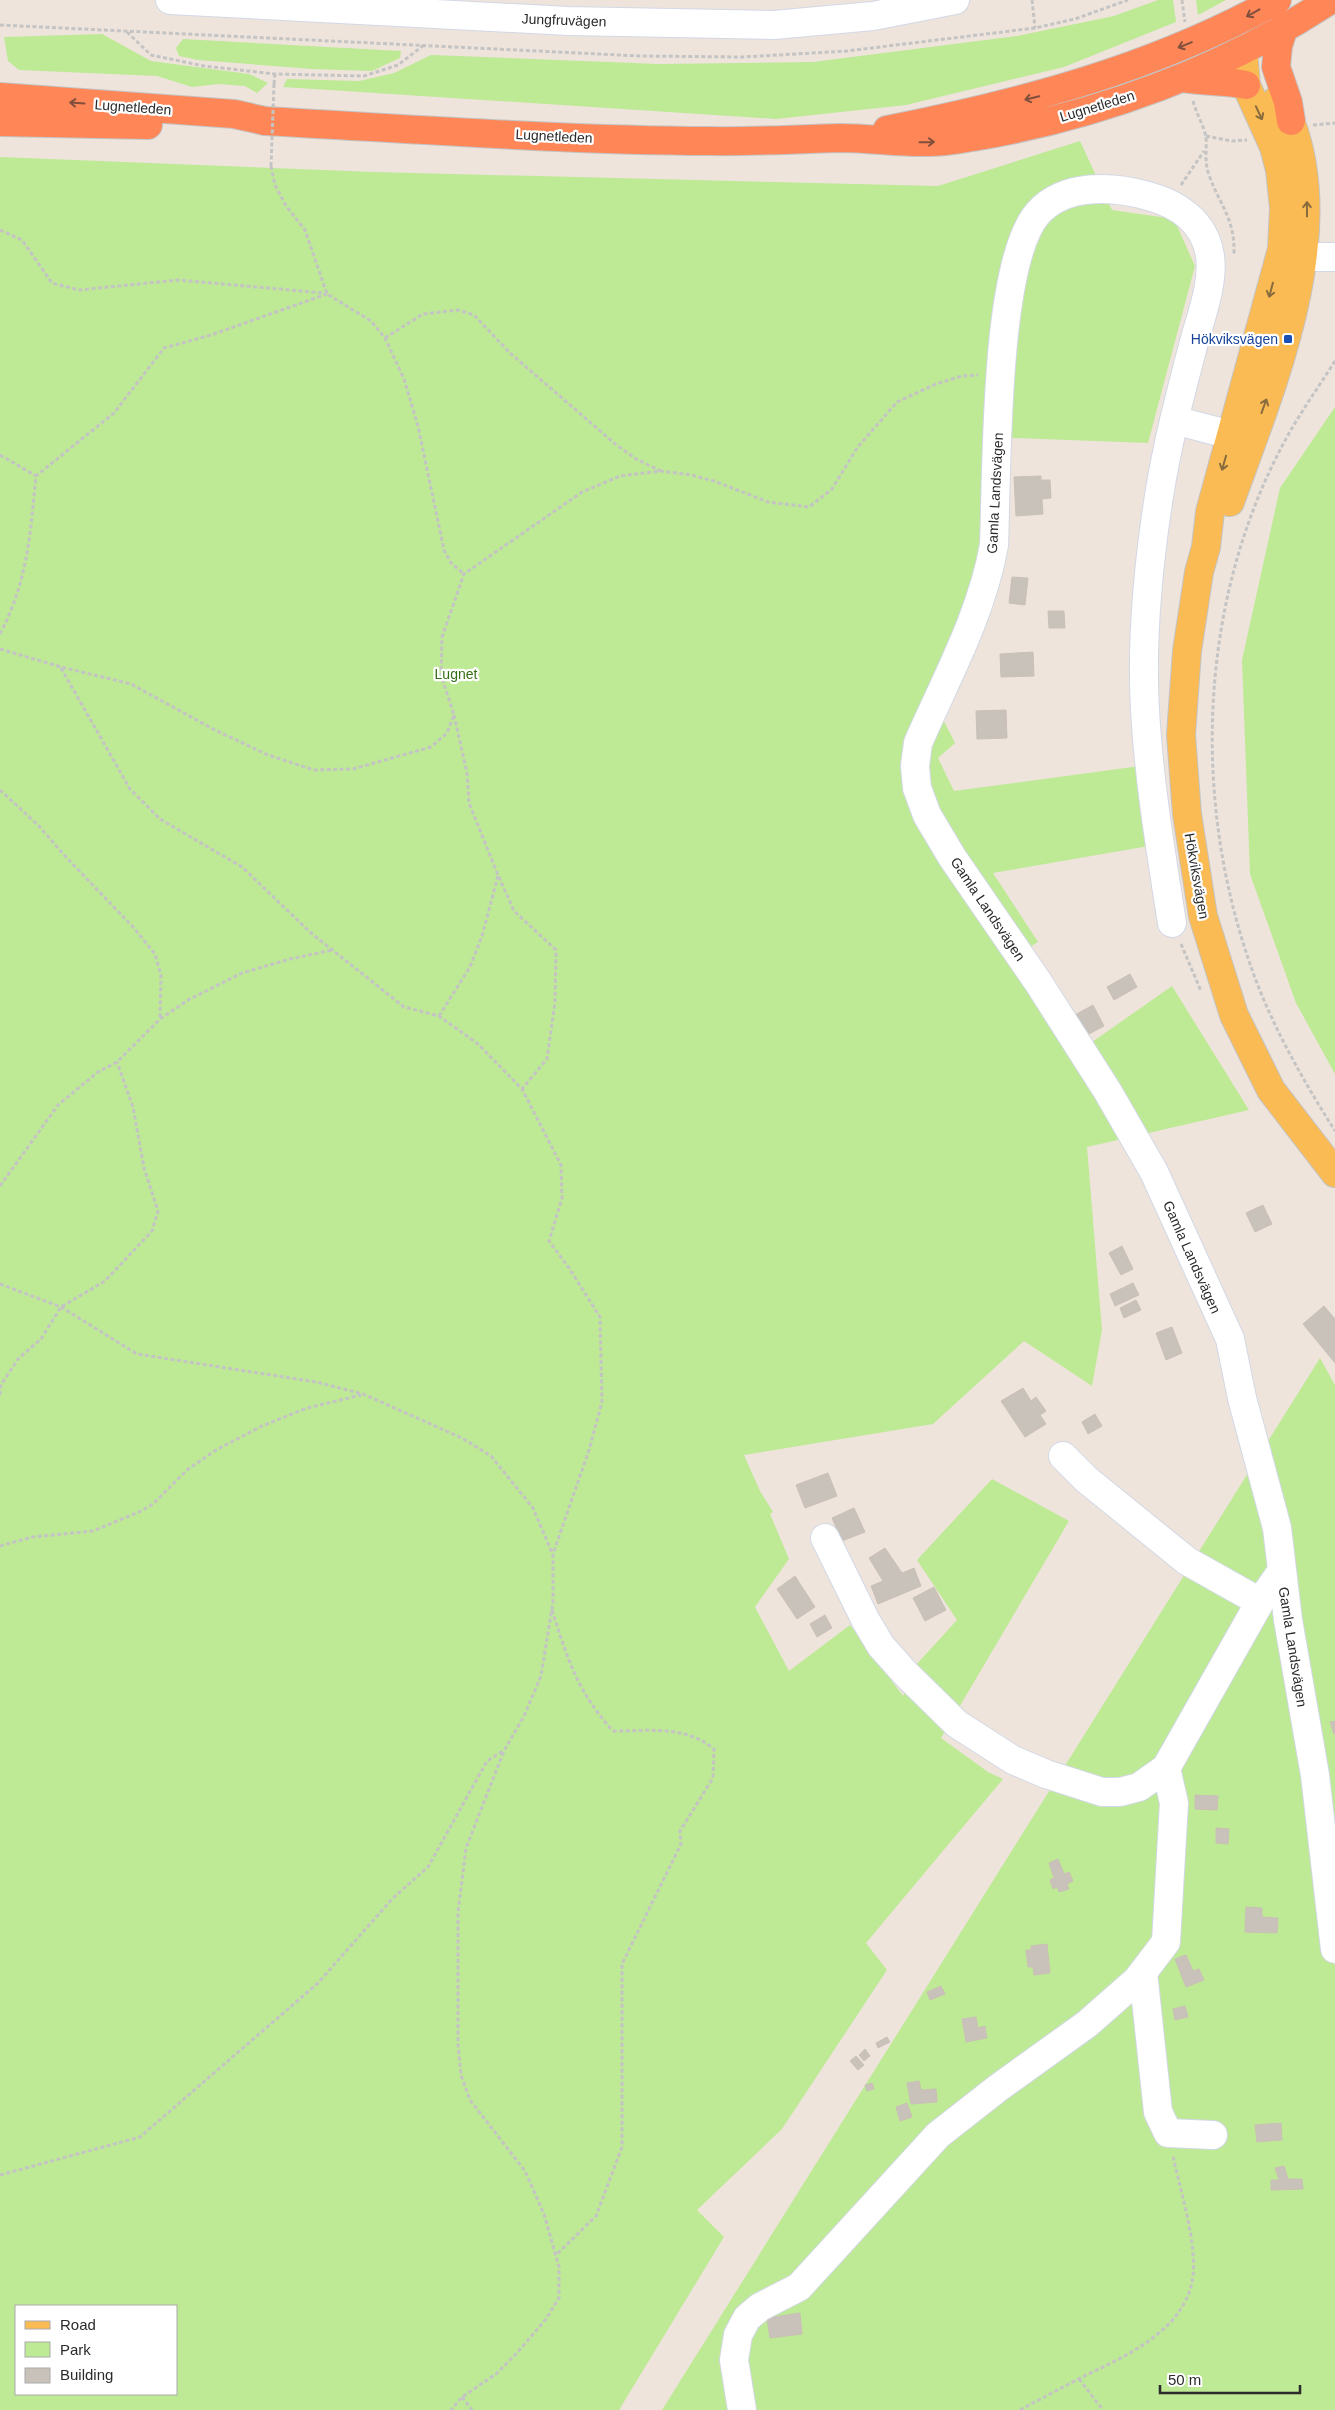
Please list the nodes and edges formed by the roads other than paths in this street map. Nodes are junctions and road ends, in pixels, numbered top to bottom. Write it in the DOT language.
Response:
graph roads {
  1 [pos="170,0"];
  2 [pos="955,0"];
  3 [pos="1276,0"];
  4 [pos="1330,0"];
  5 [pos="211,1"];
  6 [pos="846,9"];
  7 [pos="1230,25"];
  8 [pos="1284,27"];
  9 [pos="1243,50"];
  10 [pos="1246,85"];
  11 [pos="1186,86"];
  12 [pos="0,98"];
  13 [pos="264,121"];
  14 [pos="0,122"];
  15 [pos="1298,123"];
  16 [pos="844,138"];
  17 [pos="1293,257"];
  18 [pos="1335,257"];
  19 [pos="1174,420"];
  20 [pos="1242,439"];
  21 [pos="1172,923"];
  22 [pos="1335,1173"];
  23 [pos="1063,1456"];
  24 [pos="825,1538"];
  25 [pos="1281,1572"];
  26 [pos="1260,1602"];
  27 [pos="1166,1768"];
  28 [pos="1335,1949"];
  29 [pos="1143,1972"];
  30 [pos="1212,2135"];
  31 [pos="742,2410"];
  1 -- 5 [label="street, Jungfruvägen"];
  2 -- 6 [label="street, Jungfruvägen"];
  3 -- 7 [label="highway, Lugnetleden, one-way"];
  4 -- 8 [label="highway, Lugnetleden"];
  5 -- 6 [label="street, Jungfruvägen"];
  7 -- 9 [label="highway"];
  7 -- 16 [label="highway, Lugnetleden, one-way"];
  8 -- 9 [label="highway, Lugnetleden"];
  8 -- 15 [label="highway"];
  9 -- 10 [label="main road, Hökviksvägen"];
  9 -- 11 [label="highway, Lugnetleden"];
  9 -- 15 [label="main road, Hökviksvägen"];
  10 -- 11 [label="highway"];
  10 -- 17 [label="main road, Hökviksvägen, one-way"];
  16 -- 11 [label="highway, Lugnetleden, one-way"];
  13 -- 12 [label="highway, Lugnetleden, one-way"];
  13 -- 14 [label="highway, Lugnetleden"];
  13 -- 16 [label="highway, Lugnetleden"];
  17 -- 15 [label="main road, Hökviksvägen, one-way"];
  17 -- 18 [label="street"];
  17 -- 20 [label="main road, Hökviksvägen"];
  19 -- 20 [label="street"];
  19 -- 21 [label="street, Gamla Landsvägen"];
  19 -- 25 [label="street, Gamla Landsvägen"];
  20 -- 22 [label="main road, Hökviksvägen"];
  23 -- 26 [label="street"];
  24 -- 27 [label="street"];
  25 -- 26 [label="street"];
  25 -- 28 [label="street, Gamla Landsvägen"];
  26 -- 27 [label="street"];
  27 -- 29 [label="street"];
  29 -- 30 [label="street"];
  29 -- 31 [label="street"];
}
